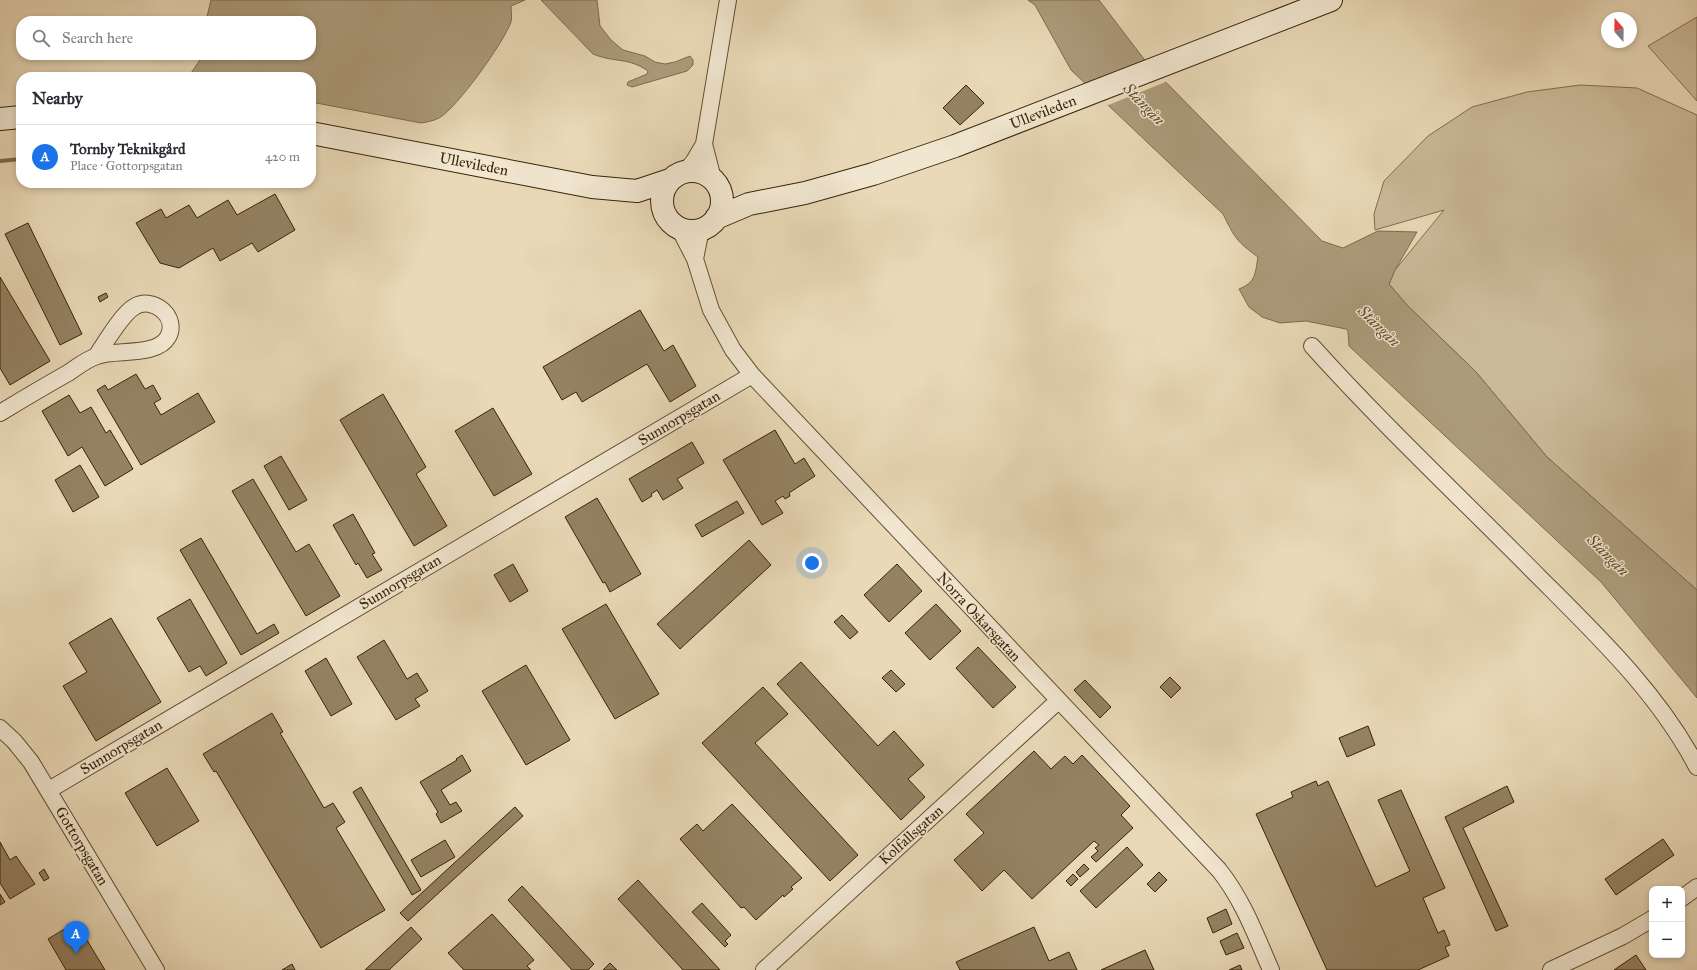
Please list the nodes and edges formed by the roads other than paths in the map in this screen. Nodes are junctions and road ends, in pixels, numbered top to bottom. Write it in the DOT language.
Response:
graph roads {
  1 [pos="728,0"];
  2 [pos="1331,0"];
  3 [pos="16,117"];
  4 [pos="0,119"];
  5 [pos="316,135"];
  6 [pos="704,144"];
  7 [pos="678,176"];
  8 [pos="717,186"];
  9 [pos="637,191"];
  10 [pos="749,204"];
  11 [pos="662,208"];
  12 [pos="709,224"];
  13 [pos="679,228"];
  14 [pos="695,259"];
  15 [pos="1312,346"];
  16 [pos="97,355"];
  17 [pos="752,375"];
  18 [pos="0,413"];
  19 [pos="1058,701"];
  20 [pos="0,728"];
  21 [pos="1697,767"];
  22 [pos="49,790"];
  23 [pos="1697,887"];
  24 [pos="1685,896"];
  25 [pos="1649,920"];
  26 [pos="156,970"];
  27 [pos="764,970"];
  28 [pos="1271,970"];
  29 [pos="1551,970"];
  1 -- 6 [label="street"];
  2 -- 10 [label="main road, Ullevileden"];
  3 -- 4 [label="main road"];
  5 -- 9 [label="main road, Ullevileden"];
  6 -- 7 [label="street"];
  6 -- 8 [label="street"];
  7 -- 8 [label="main road"];
  7 -- 9 [label="main road, Ullevileden"];
  7 -- 11 [label="main road"];
  8 -- 10 [label="main road"];
  8 -- 12 [label="main road"];
  9 -- 11 [label="main road, Ullevileden"];
  10 -- 12 [label="main road, Ullevileden"];
  11 -- 13 [label="main road"];
  12 -- 13 [label="main road"];
  12 -- 14 [label="street, Norra Oskarsgatan"];
  13 -- 14 [label="street, Norra Oskarsgatan"];
  14 -- 17 [label="street, Norra Oskarsgatan"];
  15 -- 21 [label="street"];
  16 -- 18 [label="street"];
  17 -- 19 [label="street, Norra Oskarsgatan"];
  17 -- 22 [label="street, Sunnorpsgatan"];
  19 -- 27 [label="street, Kolfallsgatan"];
  19 -- 28 [label="street, Norra Oskarsgatan"];
  20 -- 22 [label="street, Gottorpsgatan"];
  22 -- 26 [label="street, Gottorpsgatan"];
  23 -- 24 [label="street"];
  25 -- 29 [label="street"];
}
